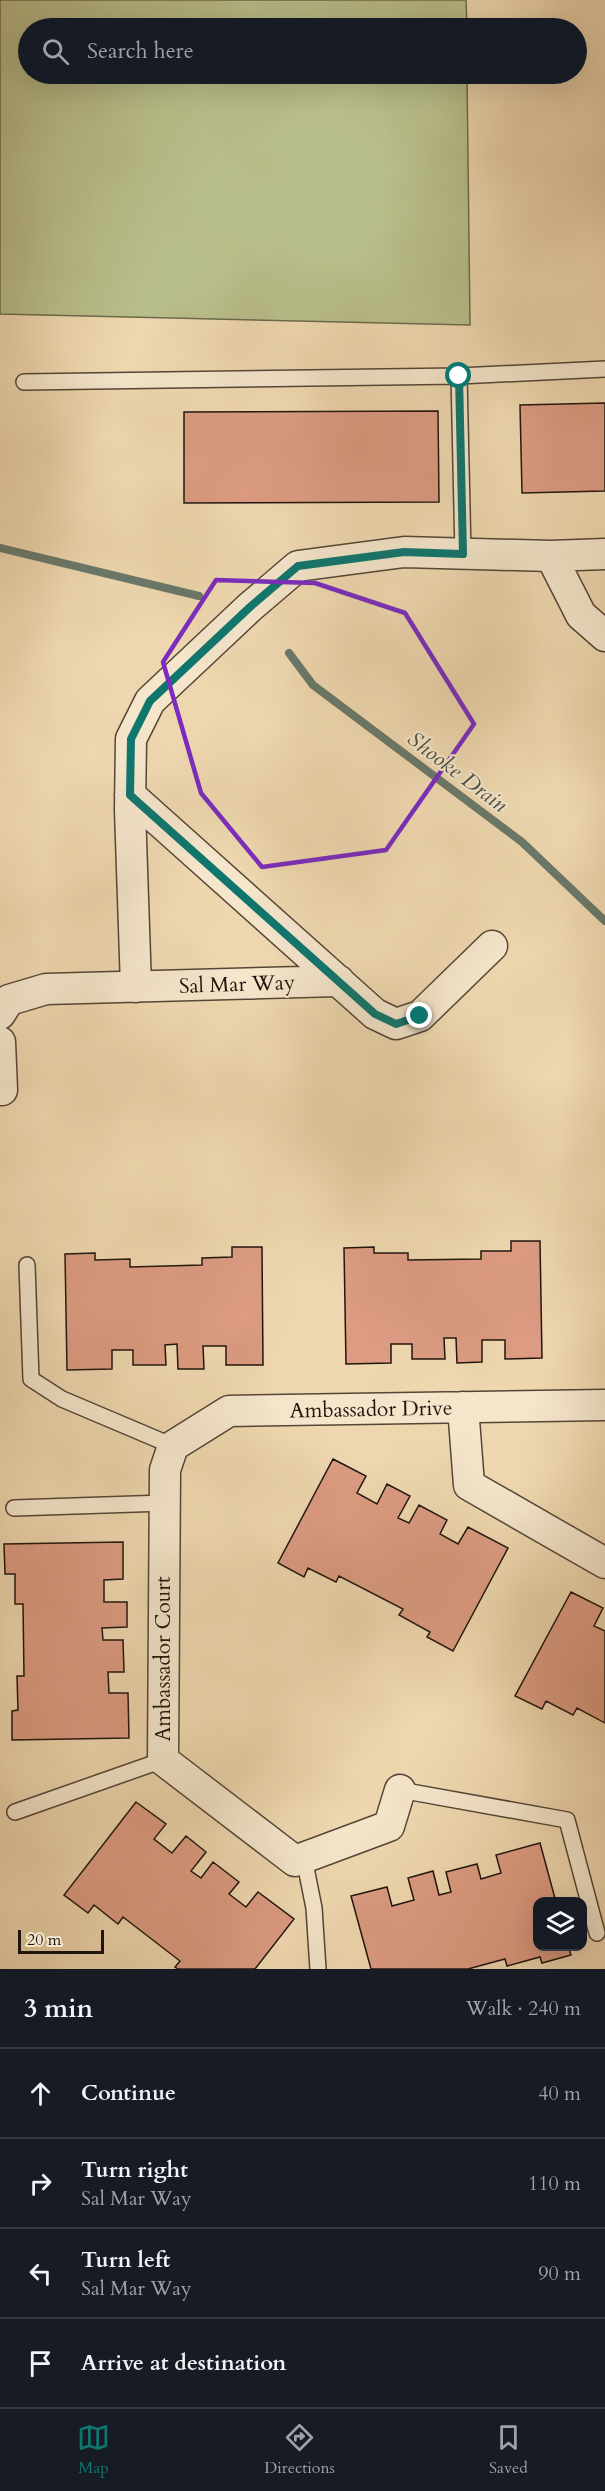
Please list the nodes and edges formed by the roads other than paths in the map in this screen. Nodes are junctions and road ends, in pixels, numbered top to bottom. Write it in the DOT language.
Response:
graph roads {
  1 [pos="605,369"];
  2 [pos="459,376"];
  3 [pos="24,381"];
  4 [pos="463,554"];
  5 [pos="605,554"];
  6 [pos="550,556"];
  7 [pos="605,636"];
  8 [pos="130,795"];
  9 [pos="492,946"];
  10 [pos="339,981"];
  11 [pos="136,987"];
  12 [pos="0,1014"];
  13 [pos="0,1042"];
  14 [pos="2,1090"];
  15 [pos="27,1265"];
  16 [pos="605,1405"];
  17 [pos="463,1407"];
  18 [pos="169,1458"];
  19 [pos="165,1503"];
  20 [pos="14,1508"];
  21 [pos="605,1563"];
  22 [pos="162,1760"];
  23 [pos="400,1790"];
  24 [pos="15,1812"];
  25 [pos="304,1858"];
  26 [pos="597,1933"];
  27 [pos="318,1969"];
  1 -- 2 [label="lane"];
  2 -- 3 [label="lane"];
  2 -- 4 [label="lane"];
  4 -- 6 [label="street"];
  4 -- 8 [label="street"];
  5 -- 6 [label="street"];
  6 -- 7 [label="street"];
  8 -- 10 [label="street, Sal Mar Way"];
  8 -- 11 [label="street"];
  9 -- 10 [label="street, Sal Mar Way"];
  10 -- 11 [label="street, Sal Mar Way"];
  11 -- 12 [label="street, Sal Mar Way"];
  13 -- 14 [label="street"];
  15 -- 18 [label="lane"];
  16 -- 17 [label="street, Ambassador Drive"];
  17 -- 18 [label="street, Ambassador Drive"];
  17 -- 21 [label="street"];
  18 -- 19 [label="street, Ambassador Court"];
  19 -- 20 [label="lane"];
  19 -- 22 [label="street, Ambassador Court"];
  22 -- 24 [label="lane"];
  22 -- 25 [label="street, Ambassador Court"];
  23 -- 25 [label="street"];
  23 -- 26 [label="lane"];
  25 -- 27 [label="lane"];
}
